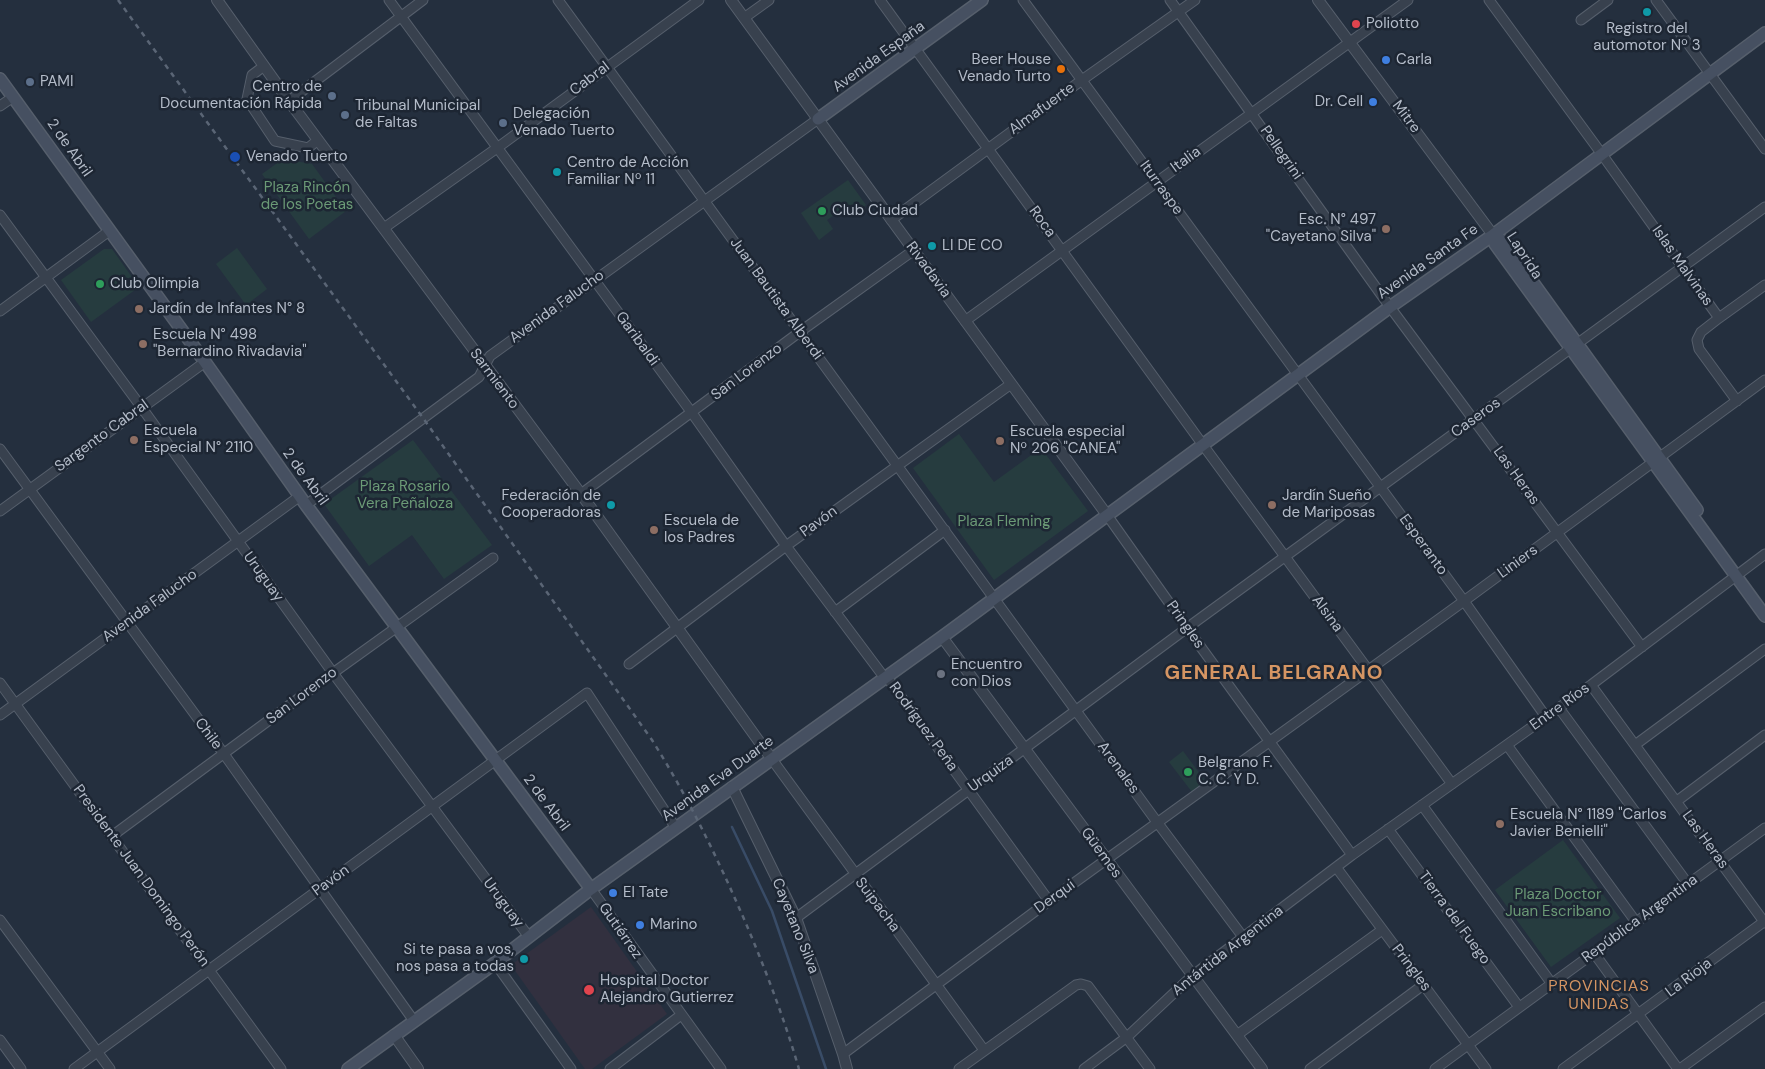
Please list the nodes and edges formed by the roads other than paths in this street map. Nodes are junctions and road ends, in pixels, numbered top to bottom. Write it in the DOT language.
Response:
graph roads {
  1 [pos="217,0"];
  2 [pos="389,0"];
  3 [pos="423,0"];
  4 [pos="558,0"];
  5 [pos="699,0"];
  6 [pos="731,0"];
  7 [pos="769,0"];
  8 [pos="880,0"];
  9 [pos="982,0"];
  10 [pos="1023,0"];
  11 [pos="1170,0"];
  12 [pos="1195,0"];
  13 [pos="1318,0"];
  14 [pos="1408,0"];
  15 [pos="1489,0"];
  16 [pos="1608,0"];
  17 [pos="1656,0"];
  18 [pos="1179,12"];
  19 [pos="401,16"];
  20 [pos="744,18"];
  21 [pos="1581,20"];
  22 [pos="1765,33"];
  23 [pos="1350,43"];
  24 [pos="916,49"];
  25 [pos="264,66"];
  26 [pos="607,67"];
  27 [pos="1709,73"];
  28 [pos="0,79"];
  29 [pos="1082,80"];
  30 [pos="13,97"];
  31 [pos="289,101"];
  32 [pos="0,106"];
  33 [pos="1252,112"];
  34 [pos="818,119"];
  35 [pos="318,140"];
  36 [pos="497,148"];
  37 [pos="989,148"];
  38 [pos="1765,149"];
  39 [pos="1602,152"];
  40 [pos="1156,181"];
  41 [pos="704,201"];
  42 [pos="1765,207"];
  43 [pos="0,216"];
  44 [pos="891,220"];
  45 [pos="384,228"];
  46 [pos="109,231"];
  47 [pos="1493,234"];
  48 [pos="914,250"];
  49 [pos="1062,251"];
  50 [pos="1684,267"];
  51 [pos="45,278"];
  52 [pos="594,280"];
  53 [pos="1765,285"];
  54 [pos="1390,307"];
  55 [pos="0,311"];
  56 [pos="1719,318"];
  57 [pos="965,321"];
  58 [pos="801,331"];
  59 [pos="1574,347"];
  60 [pos="205,362"];
  61 [pos="485,366"];
  62 [pos="1297,376"];
  63 [pos="1765,380"];
  64 [pos="1011,384"];
  65 [pos="1737,401"];
  66 [pos="142,408"];
  67 [pos="692,413"];
  68 [pos="1474,418"];
  69 [pos="1203,445"];
  70 [pos="0,449"];
  71 [pos="1658,461"];
  72 [pos="898,464"];
  73 [pos="1381,488"];
  74 [pos="30,490"];
  75 [pos="581,494"];
  76 [pos="303,500"];
  77 [pos="0,511"];
  78 [pos="1107,515"];
  79 [pos="945,530"];
  80 [pos="1558,533"];
  81 [pos="237,541"];
  82 [pos="786,546"];
  83 [pos="1765,554"];
  84 [pos="1285,557"];
  85 [pos="493,558"];
  86 [pos="1739,574"];
  87 [pos="994,598"];
  88 [pos="1464,601"];
  89 [pos="1765,604"];
  90 [pos="835,612"];
  91 [pos="1765,616"];
  92 [pos="126,624"];
  93 [pos="397,627"];
  94 [pos="675,627"];
  95 [pos="1187,628"];
  96 [pos="942,636"];
  97 [pos="1642,647"];
  98 [pos="1765,649"];
  99 [pos="629,664"];
  100 [pos="1368,670"];
  101 [pos="333,673"];
  102 [pos="885,676"];
  103 [pos="0,683"];
  104 [pos="1592,685"];
  105 [pos="16,704"];
  106 [pos="1559,708"];
  107 [pos="1077,711"];
  108 [pos="0,715"];
  109 [pos="1546,717"];
  110 [pos="1765,735"];
  111 [pos="1268,742"];
  112 [pos="1507,745"];
  113 [pos="1635,745"];
  114 [pos="1025,749"];
  115 [pos="224,754"];
  116 [pos="771,758"];
  117 [pos="495,760"];
  118 [pos="1452,784"];
  119 [pos="732,787"];
  120 [pos="969,790"];
  121 [pos="1677,801"];
  122 [pos="1422,805"];
  123 [pos="432,807"];
  124 [pos="1157,822"];
  125 [pos="676,828"];
  126 [pos="1765,828"];
  127 [pos="1388,829"];
  128 [pos="112,836"];
  129 [pos="1352,855"];
  130 [pos="1106,860"];
  131 [pos="1719,861"];
  132 [pos="1336,867"];
  133 [pos="854,874"];
  134 [pos="1688,884"];
  135 [pos="320,889"];
  136 [pos="591,889"];
  137 [pos="1049,901"];
  138 [pos="796,918"];
  139 [pos="0,920"];
  140 [pos="1636,922"];
  141 [pos="1765,922"];
  142 [pos="1382,930"];
  143 [pos="528,937"];
  144 [pos="1243,937"];
  145 [pos="1594,953"];
  146 [pos="495,963"];
  147 [pos="209,970"];
  148 [pos="1192,976"];
  149 [pos="936,984"];
  150 [pos="1552,984"];
  151 [pos="1423,985"];
  152 [pos="1519,1007"];
  153 [pos="1765,1007"];
  154 [pos="681,1015"];
  155 [pos="1639,1015"];
  156 [pos="414,1021"];
  157 [pos="394,1035"];
  158 [pos="1237,1035"];
  159 [pos="1127,1037"];
  160 [pos="0,1040"];
  161 [pos="1467,1045"];
  162 [pos="984,1050"];
  163 [pos="98,1052"];
  164 [pos="843,1054"];
  165 [pos="21,1069"];
  166 [pos="74,1069"];
  167 [pos="110,1069"];
  168 [pos="281,1069"];
  169 [pos="348,1069"];
  170 [pos="418,1069"];
  171 [pos="571,1069"];
  172 [pos="610,1069"];
  173 [pos="720,1069"];
  174 [pos="847,1069"];
  175 [pos="959,1069"];
  176 [pos="1084,1069"];
  177 [pos="1150,1069"];
  178 [pos="1262,1069"];
  179 [pos="1310,1069"];
  180 [pos="1435,1069"];
  181 [pos="1486,1069"];
  182 [pos="1563,1069"];
  183 [pos="1679,1069"];
  1 -- 25 [label="street, Sarmiento"];
  2 -- 19 [label="street, Garibaldi"];
  3 -- 19 [label="street"];
  4 -- 26 [label="street, Juan Bautista Alberdi"];
  5 -- 26 [label="street, Cabral"];
  6 -- 20 [label="street, Rivadavia"];
  7 -- 20 [label="street"];
  8 -- 24 [label="street, Roca"];
  9 -- 24 [label="main road, Avenida España"];
  10 -- 29 [label="street, Iturraspe"];
  11 -- 18 [label="street, Pellegrini"];
  12 -- 18 [label="street, Almafuerte"];
  13 -- 23 [label="street, Mitre"];
  14 -- 23 [label="street, Italia"];
  15 -- 39 [label="street, Islas Malvinas"];
  16 -- 21 [label="street"];
  17 -- 27 [label="street"];
  18 -- 29 [label="street, Almafuerte"];
  18 -- 33 [label="street, Pellegrini"];
  19 -- 31 [label="street"];
  19 -- 36 [label="street, Garibaldi"];
  20 -- 34 [label="street, Rivadavia"];
  22 -- 27 [label="main road, Avenida Santa Fe"];
  23 -- 33 [label="street, Italia"];
  23 -- 47 [label="street, Mitre"];
  24 -- 34 [label="main road, Avenida España"];
  24 -- 37 [label="street, Roca"];
  25 -- 31 [label="street, Sarmiento"];
  25 -- 35 [label="street"];
  26 -- 36 [label="street, Cabral"];
  26 -- 41 [label="street, Juan Bautista Alberdi"];
  27 -- 38 [label="street"];
  27 -- 39 [label="main road, Avenida Santa Fe"];
  28 -- 30 [label="main road, 2 de Abril"];
  29 -- 37 [label="street, Almafuerte"];
  29 -- 40 [label="street, Iturraspe"];
  30 -- 32 [label="street"];
  30 -- 46 [label="main road, 2 de Abril"];
  31 -- 35 [label="street, Sarmiento"];
  33 -- 40 [label="street, Italia"];
  33 -- 54 [label="street, Pellegrini"];
  34 -- 41 [label="street, Avenida Falucho"];
  34 -- 44 [label="street, Rivadavia"];
  35 -- 45 [label="street, Sarmiento"];
  36 -- 45 [label="street, Cabral"];
  36 -- 52 [label="street, Garibaldi"];
  37 -- 44 [label="street, Almafuerte"];
  37 -- 49 [label="street, Roca"];
  39 -- 47 [label="main road, Avenida Santa Fe"];
  39 -- 50 [label="street, Islas Malvinas"];
  40 -- 49 [label="street, Italia"];
  40 -- 62 [label="street, Iturraspe"];
  41 -- 52 [label="street, Avenida Falucho"];
  41 -- 58 [label="street, Juan Bautista Alberdi"];
  42 -- 50 [label="street, Caseros"];
  43 -- 51 [label="street, Uruguay"];
  44 -- 48 [label="street, Rivadavia"];
  45 -- 61 [label="street, Sarmiento"];
  46 -- 51 [label="street"];
  46 -- 60 [label="main road, 2 de Abril"];
  47 -- 54 [label="main road, Avenida Santa Fe"];
  47 -- 59 [label="main road, Laprida"];
  48 -- 57 [label="street, Rivadavia"];
  48 -- 58 [label="street, San Lorenzo"];
  49 -- 57 [label="street, Italia"];
  49 -- 69 [label="street, Roca"];
  50 -- 56 [label="street, Islas Malvinas"];
  50 -- 59 [label="street, Caseros"];
  51 -- 55 [label="street"];
  51 -- 66 [label="street, Uruguay"];
  52 -- 61 [label="street, Avenida Falucho"];
  52 -- 67 [label="street, Garibaldi"];
  53 -- 56 [label="street"];
  54 -- 62 [label="main road, Avenida Santa Fe"];
  54 -- 68 [label="street, Las Heras"];
  56 -- 65 [label="street, Islas Malvinas"];
  57 -- 64 [label="street, Rivadavia"];
  58 -- 67 [label="street, San Lorenzo"];
  58 -- 72 [label="street, Juan Bautista Alberdi"];
  59 -- 68 [label="street, Caseros"];
  59 -- 71 [label="main road, Laprida"];
  60 -- 66 [label="street, Sargento Cabral"];
  60 -- 76 [label="main road, 2 de Abril"];
  61 -- 75 [label="street, Sarmiento"];
  61 -- 76 [label="street, Avenida Falucho"];
  62 -- 69 [label="main road, Avenida Santa Fe"];
  62 -- 73 [label="street, Esperanto"];
  63 -- 65 [label="street, Liniers"];
  64 -- 72 [label="street, Pavón"];
  64 -- 78 [label="street, Rivadavia"];
  65 -- 71 [label="street, Liniers"];
  66 -- 74 [label="street, Sargento Cabral"];
  66 -- 81 [label="street, Uruguay"];
  67 -- 75 [label="street, San Lorenzo"];
  67 -- 82 [label="street, Garibaldi"];
  68 -- 73 [label="street, Caseros"];
  68 -- 80 [label="street, Las Heras"];
  69 -- 78 [label="main road, Avenida Santa Fe"];
  69 -- 84 [label="street, Alsina"];
  70 -- 74 [label="street, Chile"];
  71 -- 80 [label="street, Liniers"];
  71 -- 86 [label="main road, Laprida"];
  72 -- 79 [label="street, Juan Bautista Alberdi"];
  72 -- 82 [label="street, Pavón"];
  73 -- 84 [label="street, Caseros"];
  73 -- 88 [label="street, Esperanto"];
  74 -- 77 [label="street, Sargento Cabral"];
  74 -- 92 [label="street, Chile"];
  75 -- 94 [label="street, Sarmiento"];
  76 -- 81 [label="street, Avenida Falucho"];
  76 -- 93 [label="main road, 2 de Abril"];
  78 -- 87 [label="main road, Avenida Eva Duarte"];
  78 -- 95 [label="street, Pringles"];
  79 -- 87 [label="street, Juan Bautista Alberdi"];
  79 -- 90 [label="street"];
  80 -- 88 [label="street, Liniers"];
  80 -- 97 [label="street, Las Heras"];
  81 -- 92 [label="street, Avenida Falucho"];
  81 -- 101 [label="street, Uruguay"];
  82 -- 90 [label="street, Garibaldi"];
  82 -- 94 [label="street, Pavón"];
  83 -- 86 [label="street, Entre Ríos"];
  84 -- 95 [label="street, Caseros"];
  84 -- 100 [label="street, Alsina"];
  85 -- 93 [label="street, San Lorenzo"];
  86 -- 89 [label="main road, Laprida"];
  86 -- 91 [label="main road, Laprida"];
  86 -- 97 [label="street, Entre Ríos"];
  87 -- 96 [label="main road, Avenida Eva Duarte"];
  87 -- 107 [label="street, Arenales"];
  88 -- 100 [label="street, Liniers"];
  88 -- 109 [label="street, Esperanto"];
  90 -- 102 [label="street, Garibaldi"];
  92 -- 105 [label="street, Avenida Falucho"];
  92 -- 115 [label="street, Chile"];
  93 -- 101 [label="street, San Lorenzo"];
  93 -- 117 [label="main road, 2 de Abril"];
  94 -- 99 [label="street, Pavón"];
  94 -- 116 [label="street, Sarmiento"];
  95 -- 107 [label="street, Urquiza"];
  95 -- 111 [label="street, Pringles"];
  96 -- 102 [label="main road, Avenida Eva Duarte"];
  96 -- 114 [label="street, Güemes"];
  97 -- 104 [label="street, Entre Ríos"];
  98 -- 113 [label="street"];
  100 -- 111 [label="street, Liniers"];
  100 -- 118 [label="street, Alsina"];
  101 -- 115 [label="street, San Lorenzo"];
  101 -- 123 [label="street, Uruguay"];
  102 -- 116 [label="main road, Avenida Eva Duarte"];
  102 -- 120 [label="street, Rodríguez Peña"];
  103 -- 105 [label="street, Presidente Juan Domingo Perón"];
  104 -- 106 [label="street, Entre Ríos"];
  104 -- 113 [label="street, Las Heras"];
  105 -- 108 [label="street, Avenida Falucho"];
  105 -- 128 [label="street, Presidente Juan Domingo Perón"];
  106 -- 109 [label="street, Entre Ríos"];
  106 -- 134 [label="street"];
  107 -- 114 [label="street, Urquiza"];
  107 -- 124 [label="street, Arenales"];
  109 -- 112 [label="street, Entre Ríos"];
  110 -- 121 [label="street"];
  111 -- 124 [label="street, Derqui"];
  111 -- 129 [label="street, Pringles"];
  112 -- 118 [label="street, Entre Ríos"];
  112 -- 140 [label="street"];
  113 -- 121 [label="street, Las Heras"];
  114 -- 120 [label="street, Urquiza"];
  114 -- 130 [label="street, Güemes"];
  115 -- 128 [label="street, San Lorenzo"];
  115 -- 135 [label="street, Chile"];
  116 -- 119 [label="main road, Avenida Eva Duarte"];
  116 -- 133 [label="street, Suipacha"];
  117 -- 123 [label="street, Pavón"];
  117 -- 125 [label="street, Pavón"];
  117 -- 136 [label="main road, 2 de Abril"];
  118 -- 122 [label="street, Entre Ríos"];
  119 -- 125 [label="main road, Avenida Eva Duarte"];
  119 -- 138 [label="street, Cayetano Silva"];
  120 -- 133 [label="street, Urquiza"];
  120 -- 137 [label="street, Rodríguez Peña"];
  121 -- 131 [label="street, Las Heras"];
  122 -- 127 [label="street, Entre Ríos"];
  122 -- 150 [label="street"];
  123 -- 135 [label="street, Pavón"];
  123 -- 143 [label="street, Uruguay"];
  124 -- 130 [label="street, Derqui"];
  124 -- 144 [label="street, Arenales"];
  125 -- 136 [label="main road, Avenida Eva Duarte"];
  126 -- 131 [label="street, República Argentina"];
  127 -- 129 [label="street, Entre Ríos"];
  127 -- 152 [label="street, Tierra del Fuego"];
  128 -- 147 [label="street, Presidente Juan Domingo Perón"];
  129 -- 132 [label="street, Antártida Argentina"];
  130 -- 137 [label="street, Derqui"];
  130 -- 148 [label="street, Güemes"];
  131 -- 134 [label="street, República Argentina"];
  131 -- 141 [label="street, Las Heras"];
  132 -- 142 [label="street, Pringles"];
  132 -- 144 [label="street, Antártida Argentina"];
  133 -- 138 [label="street, Urquiza"];
  133 -- 149 [label="street, Suipacha"];
  134 -- 140 [label="street, República Argentina"];
  135 -- 147 [label="street, Pavón"];
  135 -- 156 [label="street, Chile"];
  136 -- 143 [label="main road, Avenida Eva Duarte"];
  136 -- 154 [label="street, Gutiérrez"];
  137 -- 149 [label="street, Derqui"];
  138 -- 164 [label="street, Cayetano Silva"];
  139 -- 163 [label="street"];
  140 -- 145 [label="street, República Argentina"];
  141 -- 155 [label="street, La Rioja"];
  142 -- 151 [label="street, Pringles"];
  142 -- 158 [label="street"];
  143 -- 146 [label="main road, Avenida Eva Duarte"];
  144 -- 148 [label="street, Antártida Argentina"];
  145 -- 150 [label="street, República Argentina"];
  145 -- 155 [label="street"];
  146 -- 156 [label="main road, Avenida Eva Duarte"];
  146 -- 171 [label="street"];
  147 -- 163 [label="street, Pavón"];
  147 -- 168 [label="street, Presidente Juan Domingo Perón"];
  148 -- 158 [label="street, Güemes"];
  148 -- 159 [label="street, Antártida Argentina"];
  149 -- 162 [label="street, Suipacha"];
  149 -- 164 [label="street, Derqui"];
  150 -- 152 [label="street, República Argentina"];
  151 -- 161 [label="street, Pringles"];
  151 -- 179 [label="street"];
  152 -- 161 [label="street, República Argentina"];
  153 -- 183 [label="street"];
  154 -- 172 [label="street"];
  154 -- 173 [label="street, Gutiérrez"];
  155 -- 182 [label="street, La Rioja"];
  155 -- 183 [label="street"];
  156 -- 157 [label="main road, Avenida Eva Duarte"];
  157 -- 169 [label="main road, Avenida Eva Duarte"];
  157 -- 170 [label="street"];
  158 -- 178 [label="street, Güemes"];
  159 -- 162 [label="street"];
  159 -- 176 [label="street, Antártida Argentina"];
  159 -- 177 [label="street"];
  160 -- 165 [label="street"];
  161 -- 180 [label="street, República Argentina"];
  161 -- 181 [label="street, Pringles"];
  162 -- 175 [label="street"];
  163 -- 166 [label="street, Pavón"];
  163 -- 167 [label="street"];
  164 -- 174 [label="street, Cayetano Silva"];
}
